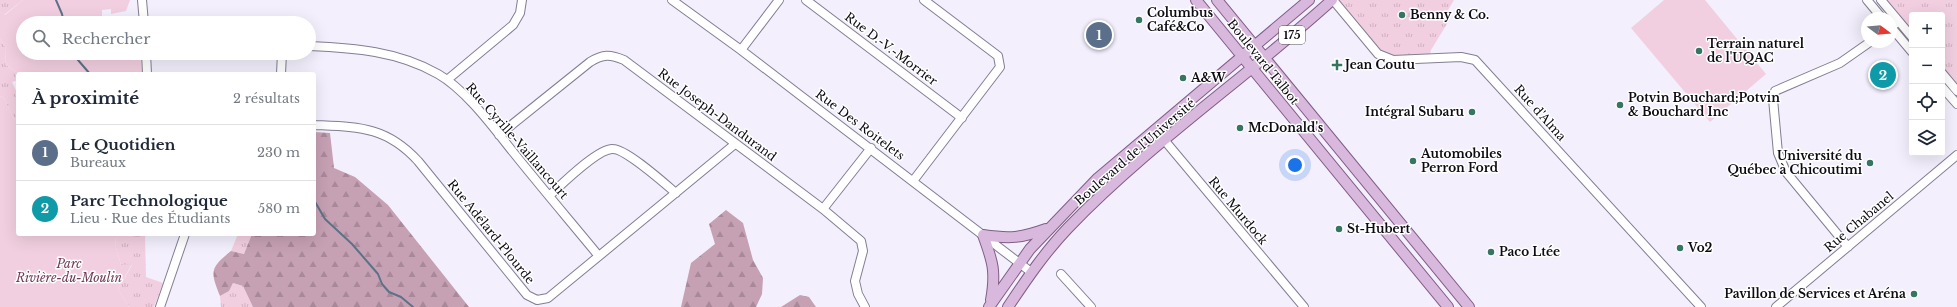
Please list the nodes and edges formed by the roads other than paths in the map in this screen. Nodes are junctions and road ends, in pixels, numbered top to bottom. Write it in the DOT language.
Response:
graph roads {
  1 [pos="142,0"];
  2 [pos="522,0"];
  3 [pos="672,0"];
  4 [pos="779,0"];
  5 [pos="806,0"];
  6 [pos="924,0"];
  7 [pos="1196,0"];
  8 [pos="1218,0"];
  9 [pos="1309,0"];
  10 [pos="1332,0"];
  11 [pos="1867,0"];
  12 [pos="1881,0"];
  13 [pos="1877,12"];
  14 [pos="143,16"];
  15 [pos="1898,22"];
  16 [pos="1897,34"];
  17 [pos="1909,34"];
  18 [pos="316,46"];
  19 [pos="1255,46"];
  20 [pos="1861,48"];
  21 [pos="1909,48"];
  22 [pos="741,50"];
  23 [pos="1242,56"];
  24 [pos="1265,59"];
  25 [pos="146,60"];
  26 [pos="282,60"];
  27 [pos="1252,69"];
  28 [pos="147,72"];
  29 [pos="281,72"];
  30 [pos="1945,76"];
  31 [pos="447,80"];
  32 [pos="1945,90"];
  33 [pos="1957,91"];
  34 [pos="1957,104"];
  35 [pos="962,118"];
  36 [pos="316,125"];
  37 [pos="1155,129"];
  38 [pos="499,135"];
  39 [pos="1164,141"];
  40 [pos="735,144"];
  41 [pos="871,148"];
  42 [pos="1957,155"];
  43 [pos="913,181"];
  44 [pos="676,193"];
  45 [pos="549,196"];
  46 [pos="823,209"];
  47 [pos="1048,228"];
  48 [pos="983,235"];
  49 [pos="184,236"];
  50 [pos="1848,247"];
  51 [pos="598,255"];
  52 [pos="1019,263"];
  53 [pos="1032,272"];
  54 [pos="1062,274"];
  55 [pos="162,305"];
  56 [pos="1300,305"];
  57 [pos="989,306"];
  58 [pos="865,307"];
  59 [pos="1008,307"];
  60 [pos="1091,307"];
  61 [pos="1448,307"];
  62 [pos="1469,307"];
  63 [pos="1701,307"];
  64 [pos="1776,307"];
  1 -- 14 [label="street"];
  2 -- 31 [label="street"];
  3 -- 22 [label="street, Rue Des Roitelets"];
  4 -- 22 [label="street"];
  5 -- 35 [label="street, Rue D.-V.-Morrier"];
  6 -- 35 [label="street"];
  7 -- 23 [label="main road, Boulevard Talbot"];
  8 -- 19 [label="main road, Boulevard Talbot"];
  9 -- 19 [label="main road, Boulevard de l'Université / 175"];
  10 -- 24 [label="main road, Boulevard de l'Université / 175"];
  10 -- 63 [label="street, Rue d'Alma"];
  11 -- 13 [label="street"];
  12 -- 15 [label="street"];
  15 -- 17 [label="street"];
  16 -- 21 [label="street"];
  18 -- 31 [label="street, Rue Cyrille-Vaillancourt"];
  19 -- 23 [label="main road, Boulevard de l'Université / 175"];
  19 -- 24 [label="main road, Boulevard Talbot"];
  20 -- 50 [label="street"];
  22 -- 41 [label="street, Rue Des Roitelets"];
  23 -- 27 [label="main road, Boulevard Talbot"];
  23 -- 37 [label="main road, Boulevard de l'Université"];
  24 -- 27 [label="main road, Boulevard de l'Université / 175"];
  24 -- 62 [label="main road, Boulevard Talbot"];
  25 -- 28 [label="street"];
  26 -- 29 [label="street"];
  27 -- 39 [label="main road, Boulevard de l'Université"];
  27 -- 61 [label="main road, Boulevard Talbot"];
  30 -- 33 [label="street"];
  31 -- 38 [label="street, Rue Cyrille-Vaillancourt"];
  32 -- 34 [label="street"];
  35 -- 43 [label="street"];
  36 -- 51 [label="street, Rue Adélard-Plourde"];
  37 -- 39 [label="street, Rue Murdock"];
  37 -- 47 [label="main road, Boulevard de l'Université"];
  38 -- 40 [label="street, Rue Joseph-Dandurand"];
  38 -- 45 [label="street, Rue Cyrille-Vaillancourt"];
  39 -- 53 [label="main road, Boulevard de l'Université"];
  39 -- 56 [label="street, Rue Murdock"];
  40 -- 44 [label="street, Rue Adélard-Plourde"];
  40 -- 46 [label="street, Rue Joseph-Dandurand"];
  41 -- 43 [label="street, Rue Des Roitelets"];
  41 -- 46 [label="street"];
  42 -- 50 [label="street, Rue Chabanel"];
  43 -- 48 [label="street, Rue Des Roitelets"];
  44 -- 45 [label="street"];
  44 -- 51 [label="street, Rue Adélard-Plourde"];
  45 -- 51 [label="street, Rue Cyrille-Vaillancourt"];
  46 -- 58 [label="street, Rue Joseph-Dandurand"];
  47 -- 48 [label="main road"];
  47 -- 52 [label="main road, Boulevard de l'Université"];
  48 -- 52 [label="street, Rue Des Roitelets"];
  48 -- 57 [label="main road"];
  49 -- 55 [label="street"];
  50 -- 64 [label="street, Rue Chabanel"];
  52 -- 53 [label="street, Rue Des Roitelets"];
  52 -- 57 [label="main road, Boulevard de l'Université"];
  53 -- 59 [label="main road, Boulevard de l'Université"];
  54 -- 60 [label="street"];
}
